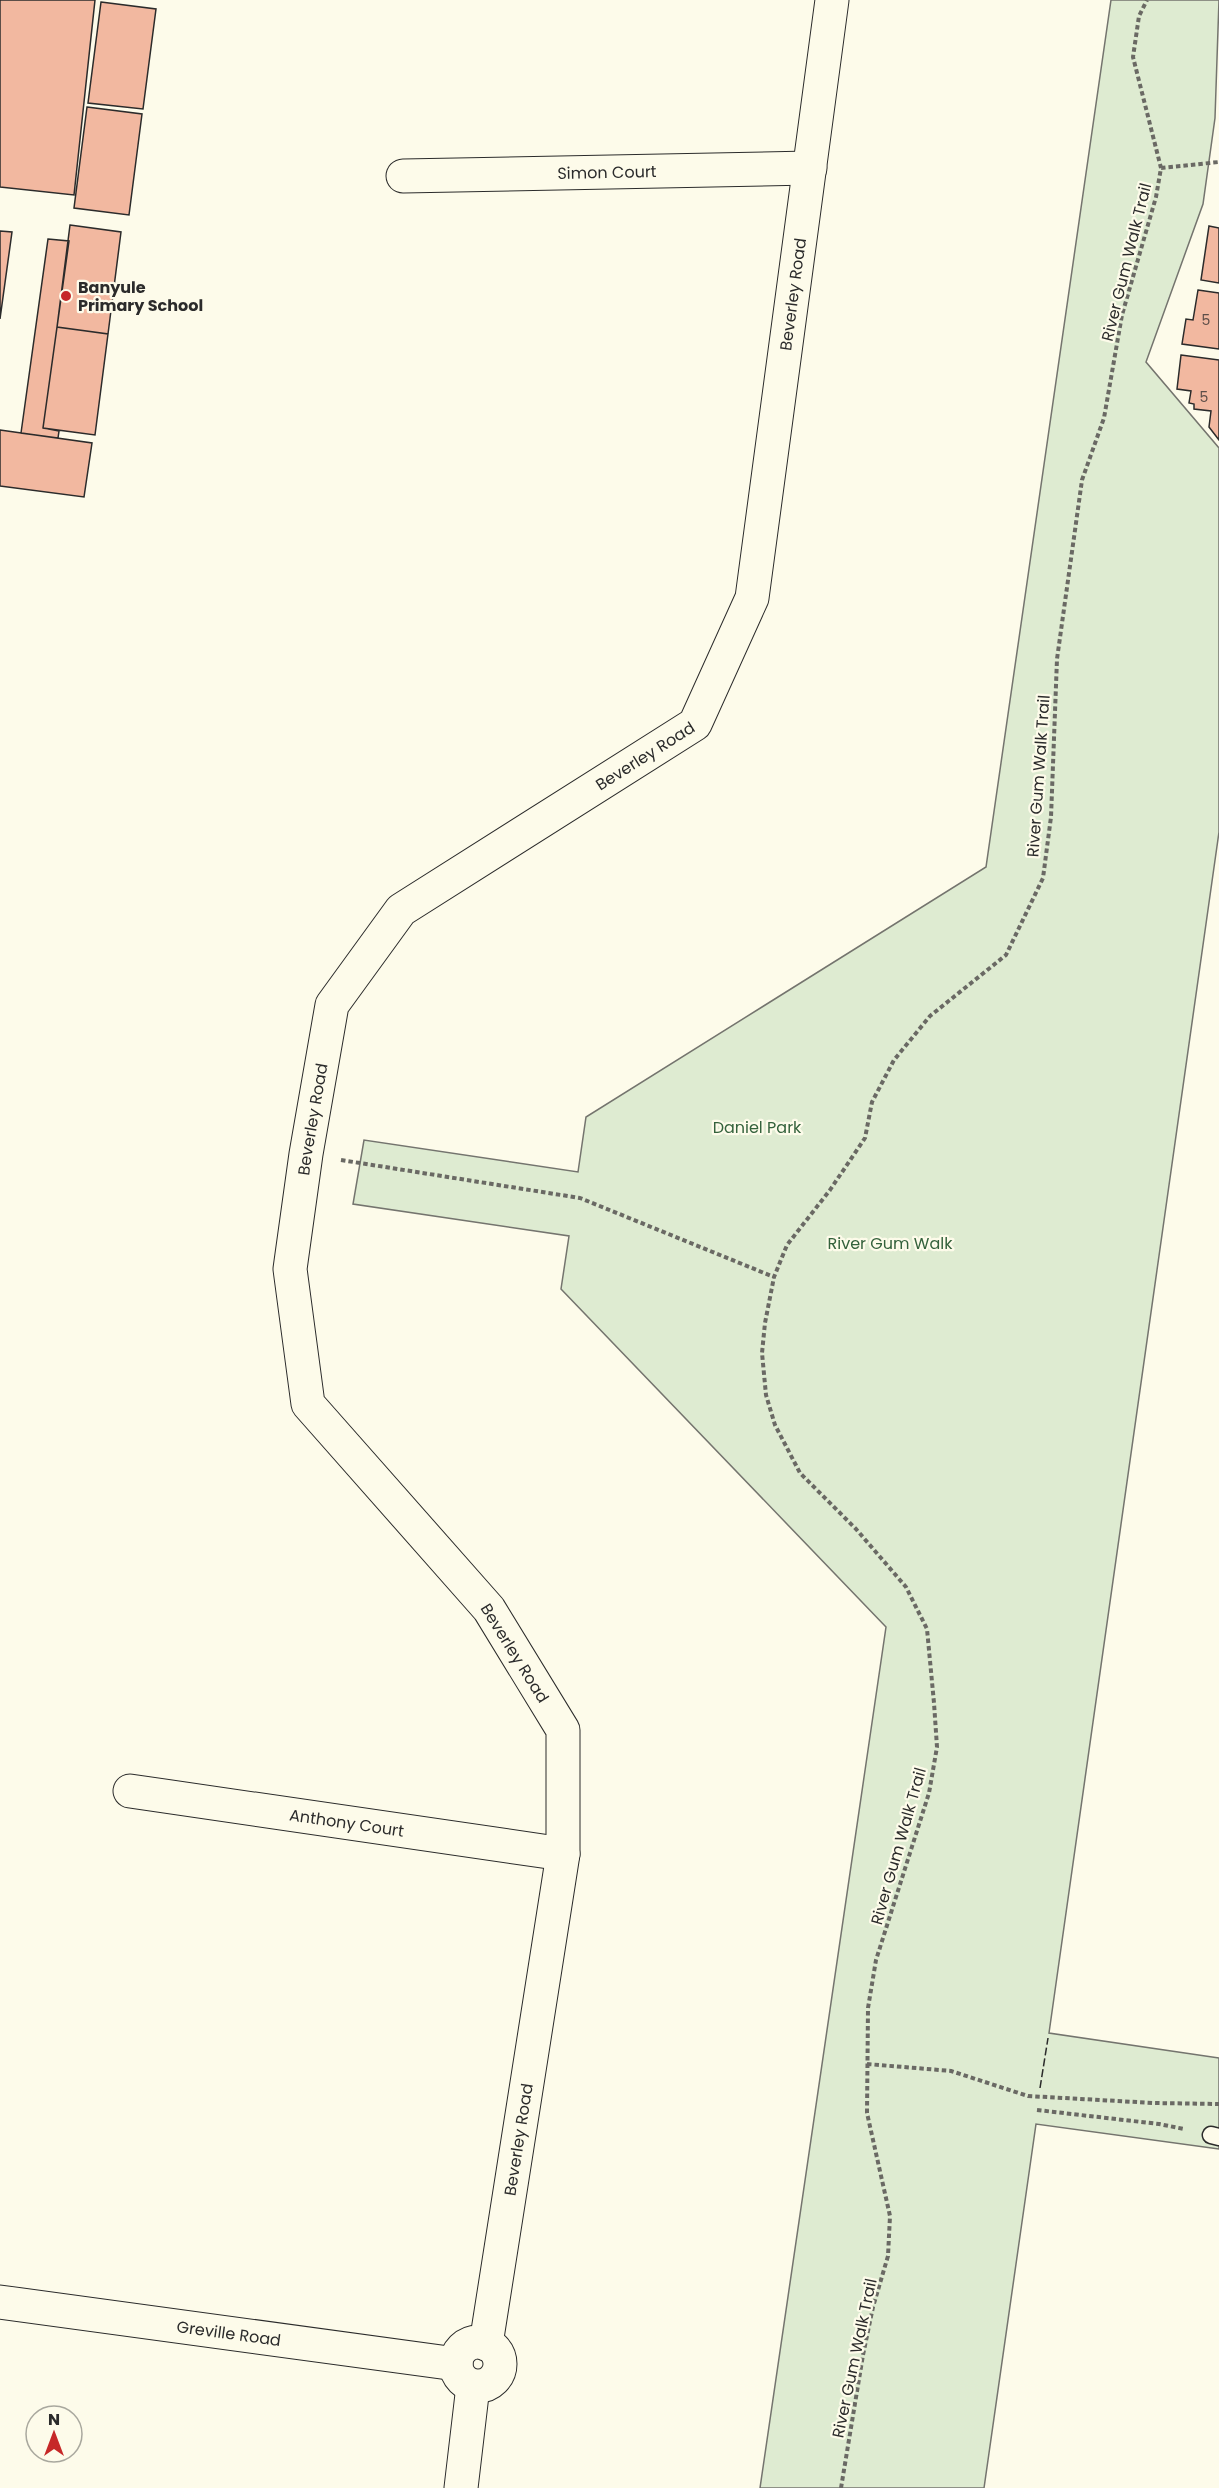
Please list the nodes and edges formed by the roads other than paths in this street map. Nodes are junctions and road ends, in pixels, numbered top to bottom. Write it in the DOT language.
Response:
graph roads {
  1 [pos="832,0"];
  2 [pos="810,168"];
  3 [pos="403,176"];
  4 [pos="130,1791"];
  5 [pos="563,1854"];
  6 [pos="0,2301"];
  7 [pos="465,2375"];
  8 [pos="460,2488"];
  1 -- 2 [label="street, Beverley Road"];
  2 -- 3 [label="street, Simon Court"];
  2 -- 5 [label="street, Beverley Road"];
  4 -- 5 [label="street, Anthony Court"];
  5 -- 7 [label="street, Beverley Road"];
  6 -- 7 [label="street, Greville Road"];
  7 -- 8 [label="street"];
}
